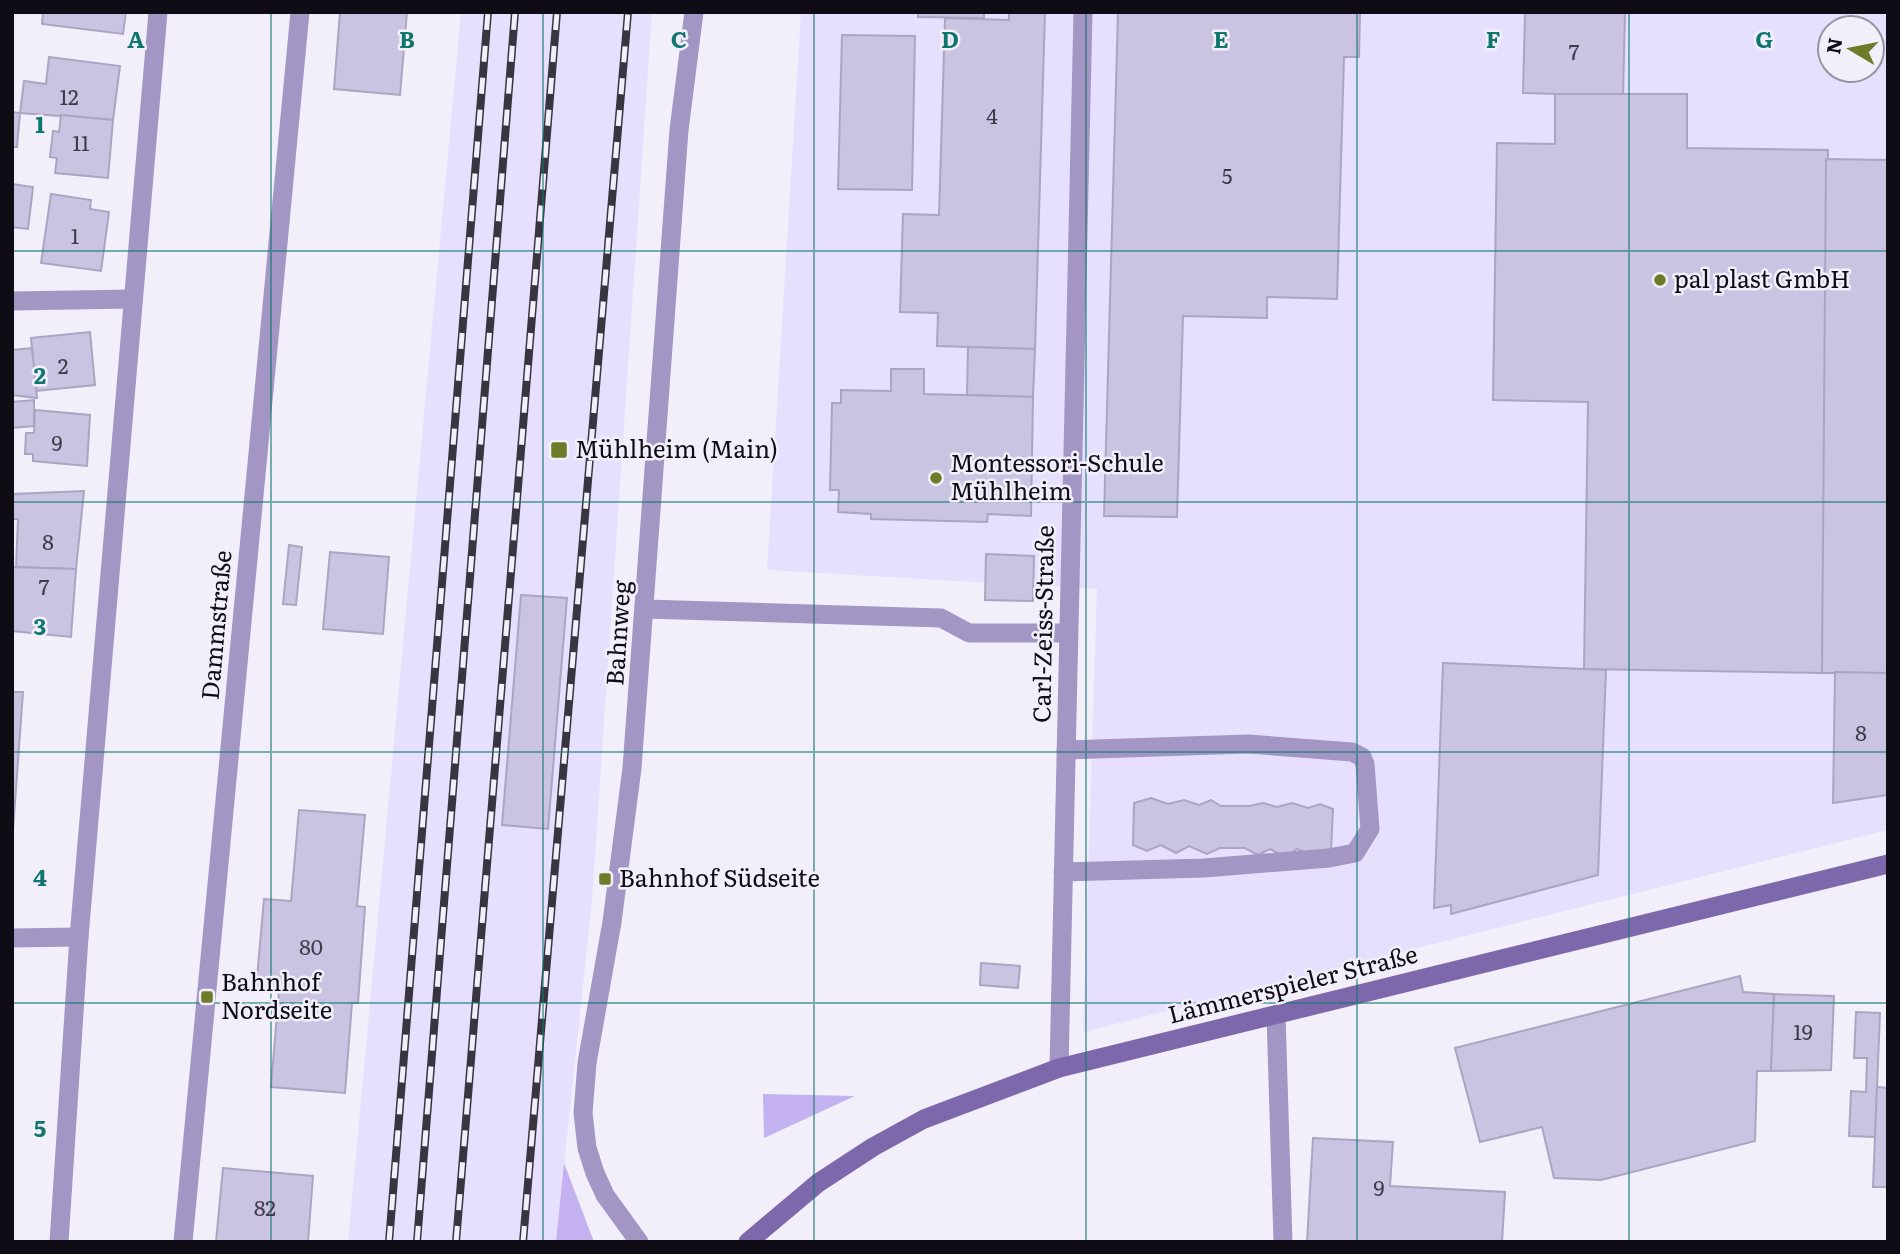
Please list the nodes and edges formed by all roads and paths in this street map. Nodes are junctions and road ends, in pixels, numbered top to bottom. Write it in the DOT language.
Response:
graph roads {
  1 [pos="158,12"];
  2 [pos="300,12"];
  3 [pos="694,12"];
  4 [pos="1083,12"];
  5 [pos="133,299"];
  6 [pos="12,300"];
  7 [pos="645,609"];
  8 [pos="1068,633"];
  9 [pos="1066,750"];
  10 [pos="1888,864"];
  11 [pos="1063,872"];
  12 [pos="79,937"];
  13 [pos="12,938"];
  14 [pos="1276,1015"];
  15 [pos="1059,1068"];
  16 [pos="59,1242"];
  17 [pos="183,1242"];
  18 [pos="639,1242"];
  19 [pos="748,1242"];
  20 [pos="1283,1242"];
  1 -- 5 [label="street"];
  2 -- 17 [label="street, Dammstraße"];
  3 -- 7 [label="street, Bahnweg"];
  4 -- 8 [label="street, Carl-Zeiss-Straße"];
  5 -- 6 [label="street"];
  5 -- 12 [label="street"];
  7 -- 8 [label="street"];
  7 -- 18 [label="street, Bahnweg"];
  8 -- 9 [label="street, Carl-Zeiss-Straße"];
  9 -- 11 [label="street, Carl-Zeiss-Straße"];
  9 -- 11 [label="street"];
  10 -- 14 [label="main road, Lämmerspieler Straße"];
  11 -- 15 [label="street, Carl-Zeiss-Straße"];
  12 -- 13 [label="street"];
  12 -- 16 [label="street"];
  14 -- 15 [label="main road, Lämmerspieler Straße"];
  14 -- 20 [label="street"];
  15 -- 19 [label="main road, Lämmerspieler Straße"];
}
